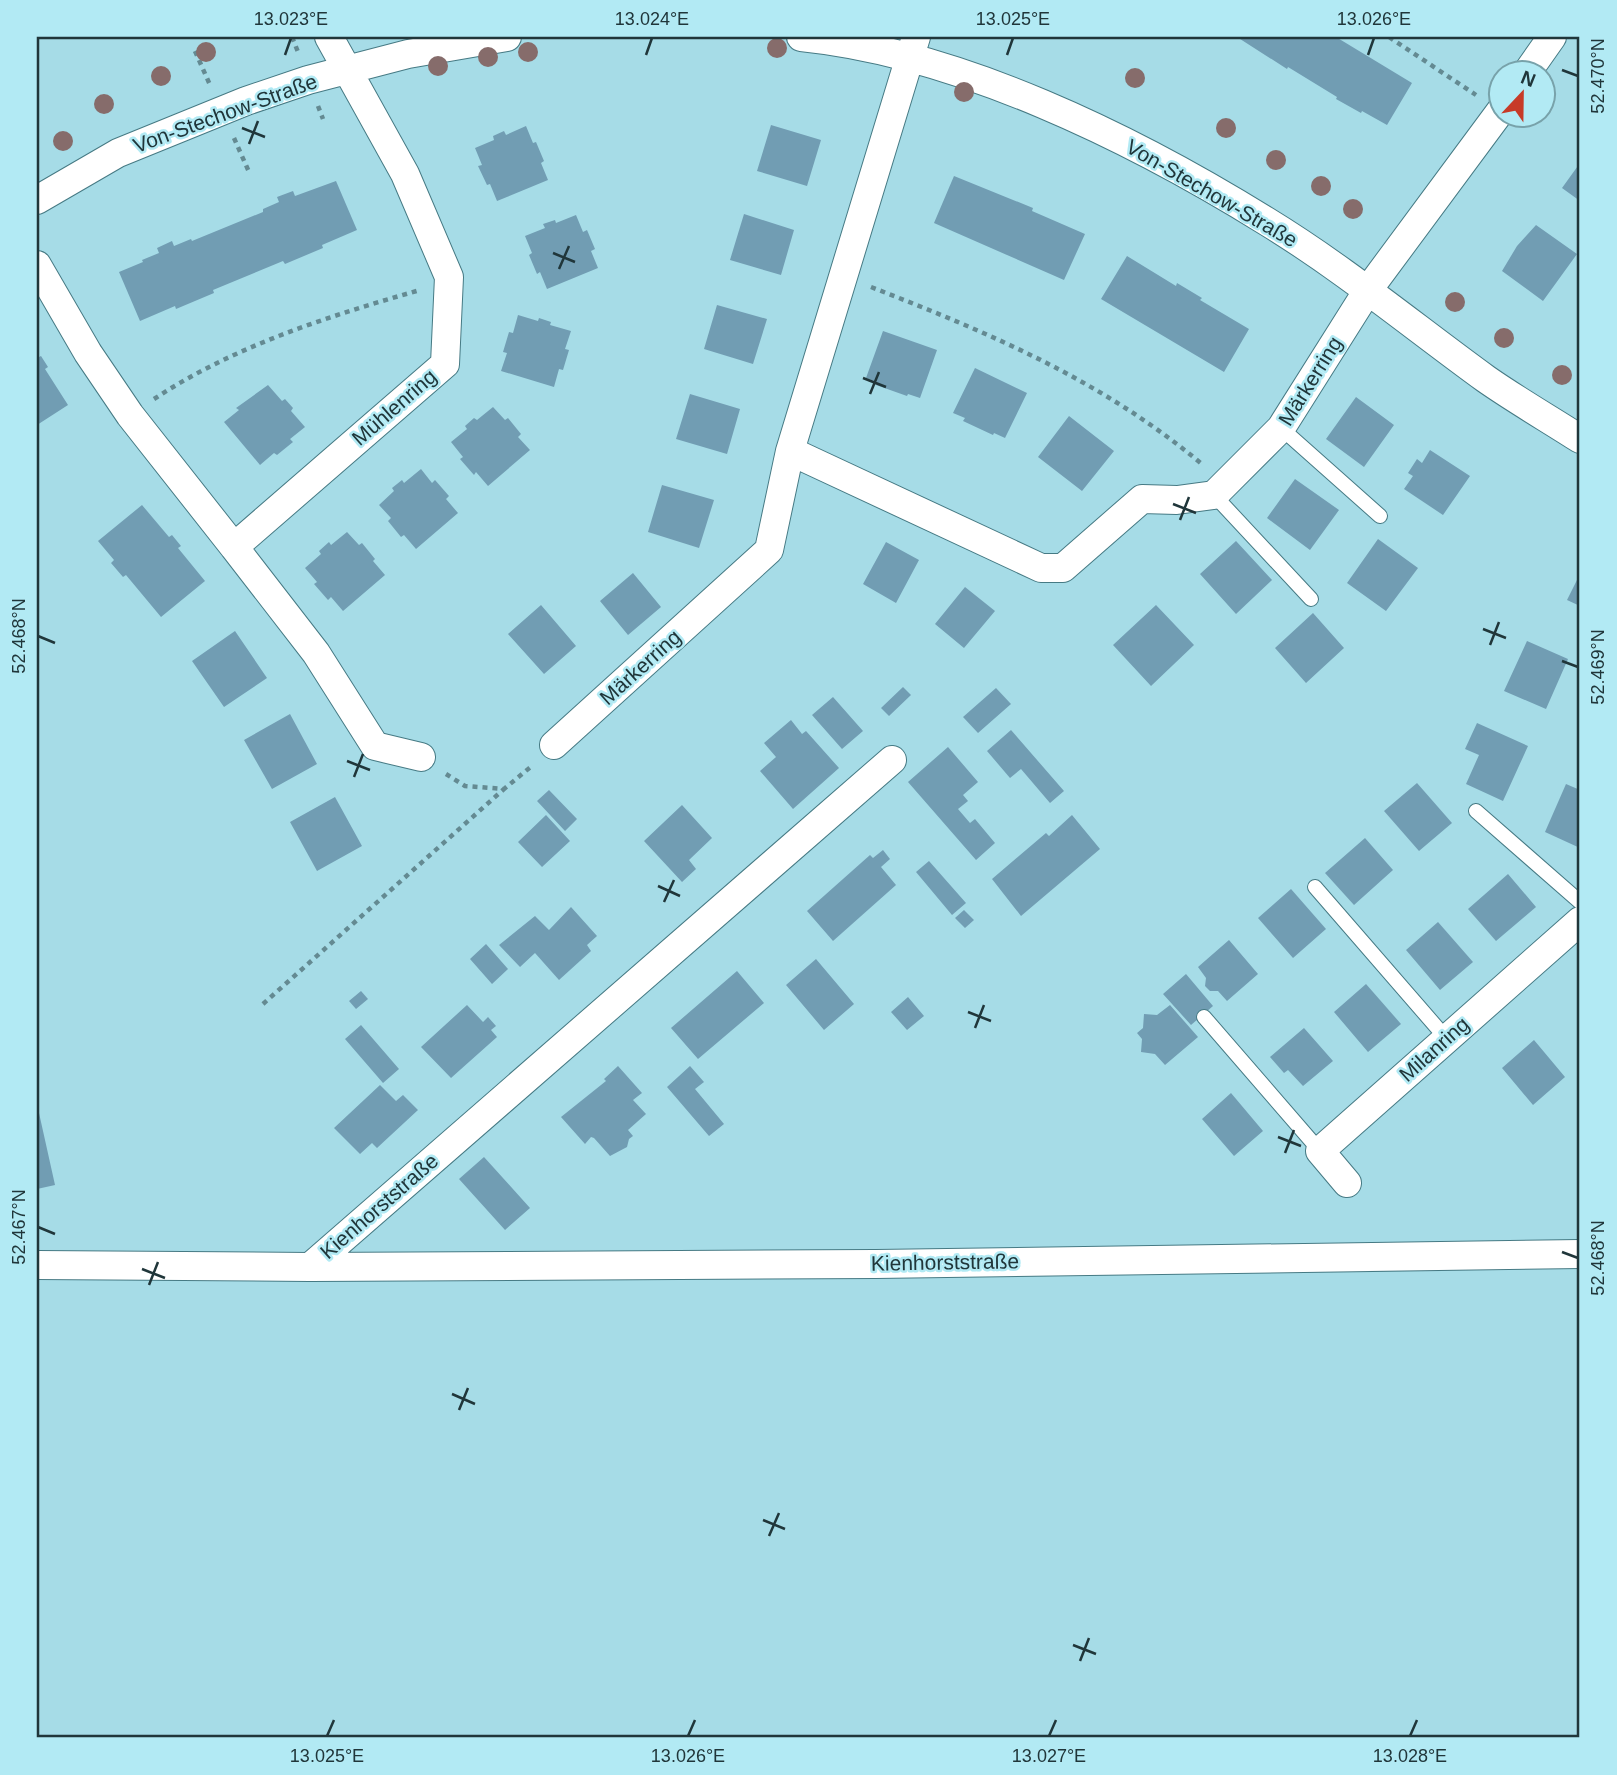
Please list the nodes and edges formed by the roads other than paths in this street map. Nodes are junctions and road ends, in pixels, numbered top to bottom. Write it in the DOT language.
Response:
graph roads {
  1 [pos="329,37"];
  2 [pos="507,37"];
  3 [pos="801,37"];
  4 [pos="1552,37"];
  5 [pos="913,47"];
  6 [pos="1536,60"];
  7 [pos="347,71"];
  8 [pos="1488,126"];
  9 [pos="37,200"];
  10 [pos="37,265"];
  11 [pos="1368,290"];
  12 [pos="1281,428"];
  13 [pos="1580,439"];
  14 [pos="790,451"];
  15 [pos="1220,490"];
  16 [pos="1380,516"];
  17 [pos="234,547"];
  18 [pos="1311,599"];
  19 [pos="554,745"];
  20 [pos="421,757"];
  21 [pos="892,760"];
  22 [pos="1476,811"];
  23 [pos="1315,887"];
  24 [pos="1580,902"];
  25 [pos="1580,921"];
  26 [pos="1204,1017"];
  27 [pos="1446,1038"];
  28 [pos="1320,1151"];
  29 [pos="1347,1183"];
  30 [pos="1580,1254"];
  31 [pos="37,1265"];
  32 [pos="310,1267"];
  1 -- 7 [label="street, Mühlenring"];
  2 -- 7 [label="street, Von-Stechow-Straße"];
  3 -- 5 [label="street, Von-Stechow-Straße"];
  4 -- 6 [label="street"];
  5 -- 11 [label="street, Von-Stechow-Straße"];
  5 -- 14 [label="street, Märkerring"];
  7 -- 9 [label="street, Von-Stechow-Straße"];
  7 -- 17 [label="street, Mühlenring"];
  8 -- 11 [label="street, Märkerring"];
  10 -- 17 [label="street"];
  11 -- 12 [label="street, Märkerring"];
  11 -- 13 [label="street, Von-Stechow-Straße"];
  12 -- 15 [label="street, Märkerring"];
  12 -- 16 [label="lane"];
  14 -- 15 [label="street"];
  14 -- 19 [label="street, Märkerring"];
  15 -- 18 [label="lane"];
  17 -- 20 [label="street"];
  21 -- 32 [label="street, Kienhorststraße"];
  22 -- 24 [label="lane"];
  23 -- 27 [label="lane"];
  25 -- 27 [label="street, Milanring"];
  26 -- 28 [label="lane"];
  27 -- 28 [label="street, Milanring"];
  28 -- 29 [label="street"];
  30 -- 32 [label="street, Kienhorststraße"];
  31 -- 32 [label="street, Kienhorststraße"];
}
